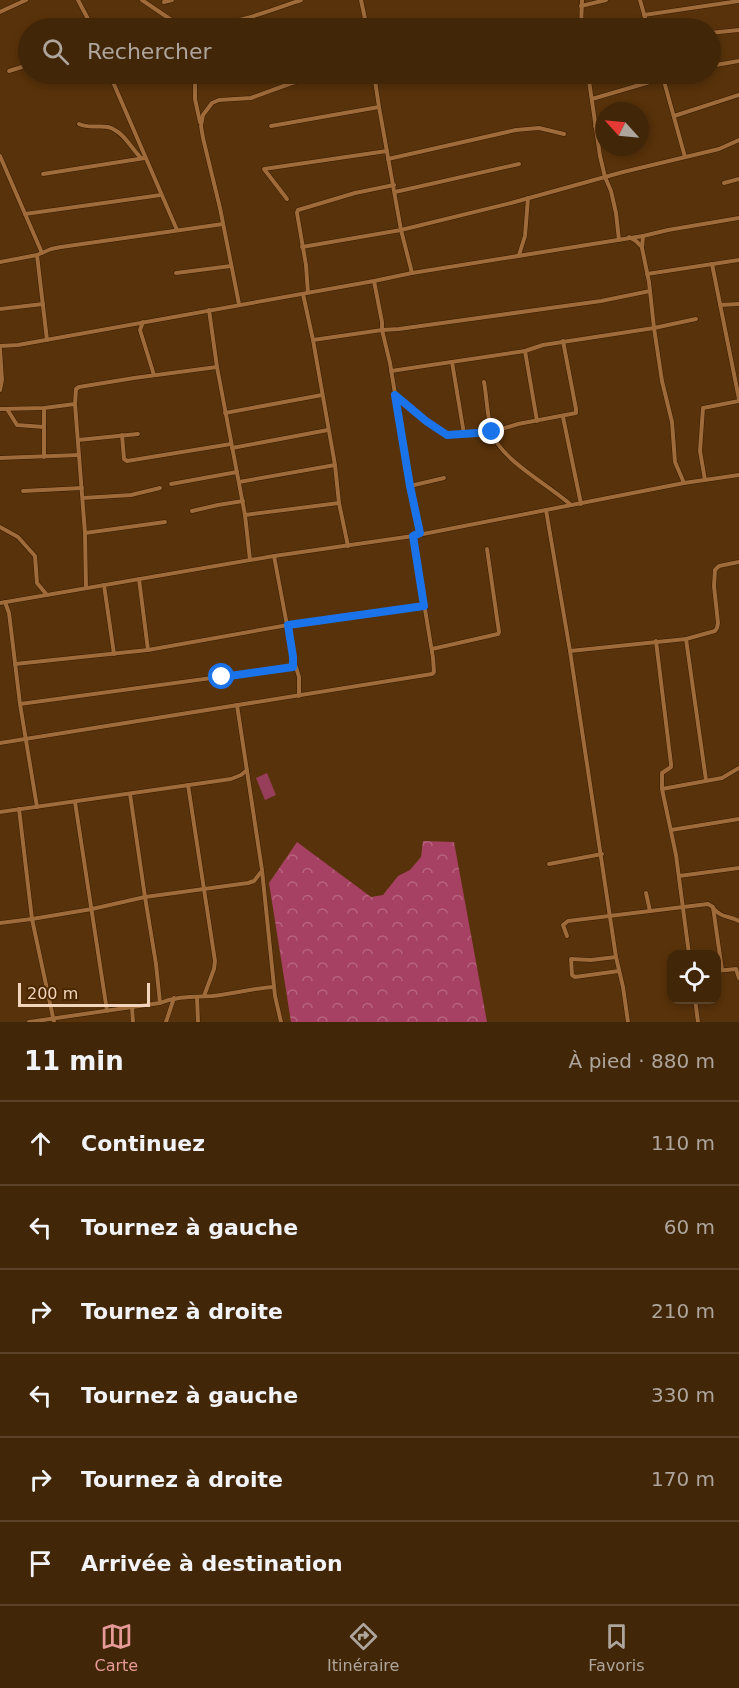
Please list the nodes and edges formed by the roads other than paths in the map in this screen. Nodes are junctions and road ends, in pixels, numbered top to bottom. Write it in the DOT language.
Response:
graph roads {
  1 [pos="26,0"];
  2 [pos="78,0"];
  3 [pos="142,0"];
  4 [pos="172,0"];
  5 [pos="301,0"];
  6 [pos="361,0"];
  7 [pos="582,0"];
  8 [pos="606,0"];
  9 [pos="640,0"];
  10 [pos="739,1"];
  11 [pos="164,2"];
  12 [pos="581,6"];
  13 [pos="0,12"];
  14 [pos="644,15"];
  15 [pos="87,18"];
  16 [pos="167,18"];
  17 [pos="245,18"];
  18 [pos="365,18"];
  19 [pos="580,18"];
  20 [pos="645,18"];
  21 [pos="739,30"];
  22 [pos="721,32"];
  23 [pos="739,61"];
  24 [pos="721,64"];
  25 [pos="18,68"];
  26 [pos="9,71"];
  27 [pos="114,84"];
  28 [pos="195,84"];
  29 [pos="289,84"];
  30 [pos="375,84"];
  31 [pos="590,84"];
  32 [pos="636,84"];
  33 [pos="665,84"];
  34 [pos="739,95"];
  35 [pos="592,99"];
  36 [pos="379,107"];
  37 [pos="674,116"];
  38 [pos="79,124"];
  39 [pos="201,126"];
  40 [pos="271,126"];
  41 [pos="595,126"];
  42 [pos="564,134"];
  43 [pos="739,140"];
  44 [pos="387,151"];
  45 [pos="0,156"];
  46 [pos="601,156"];
  47 [pos="685,157"];
  48 [pos="144,158"];
  49 [pos="388,159"];
  50 [pos="519,164"];
  51 [pos="43,174"];
  52 [pos="605,177"];
  53 [pos="739,179"];
  54 [pos="724,183"];
  55 [pos="394,185"];
  56 [pos="395,192"];
  57 [pos="161,195"];
  58 [pos="528,198"];
  59 [pos="287,199"];
  60 [pos="25,214"];
  61 [pos="739,218"];
  62 [pos="223,224"];
  63 [pos="177,230"];
  64 [pos="401,230"];
  65 [pos="643,236"];
  66 [pos="629,237"];
  67 [pos="620,240"];
  68 [pos="302,247"];
  69 [pos="642,248"];
  70 [pos="39,254"];
  71 [pos="519,255"];
  72 [pos="739,260"];
  73 [pos="0,262"];
  74 [pos="712,264"];
  75 [pos="232,266"];
  76 [pos="176,273"];
  77 [pos="412,273"];
  78 [pos="647,274"];
  79 [pos="374,281"];
  80 [pos="650,291"];
  81 [pos="306,293"];
  82 [pos="43,304"];
  83 [pos="239,304"];
  84 [pos="739,304"];
  85 [pos="720,305"];
  86 [pos="0,309"];
  87 [pos="209,310"];
  88 [pos="696,319"];
  89 [pos="143,322"];
  90 [pos="654,328"];
  91 [pos="381,330"];
  92 [pos="47,340"];
  93 [pos="313,340"];
  94 [pos="563,341"];
  95 [pos="0,348"];
  96 [pos="525,351"];
  97 [pos="452,362"];
  98 [pos="217,367"];
  99 [pos="391,371"];
  100 [pos="154,375"];
  101 [pos="484,382"];
  102 [pos="0,390"];
  103 [pos="322,395"];
  104 [pos="395,395"];
  105 [pos="739,400"];
  106 [pos="75,404"];
  107 [pos="44,408"];
  108 [pos="0,409"];
  109 [pos="7,409"];
  110 [pos="225,413"];
  111 [pos="563,417"];
  112 [pos="537,421"];
  113 [pos="44,427"];
  114 [pos="328,430"];
  115 [pos="492,432"];
  116 [pos="138,434"];
  117 [pos="464,434"];
  118 [pos="123,435"];
  119 [pos="78,440"];
  120 [pos="231,446"];
  121 [pos="80,455"];
  122 [pos="44,457"];
  123 [pos="0,458"];
  124 [pos="335,465"];
  125 [pos="237,472"];
  126 [pos="739,475"];
  127 [pos="444,478"];
  128 [pos="705,480"];
  129 [pos="239,482"];
  130 [pos="684,483"];
  131 [pos="171,484"];
  132 [pos="410,486"];
  133 [pos="82,488"];
  134 [pos="160,488"];
  135 [pos="22,491"];
  136 [pos="83,498"];
  137 [pos="243,501"];
  138 [pos="339,503"];
  139 [pos="581,504"];
  140 [pos="572,505"];
  141 [pos="546,510"];
  142 [pos="192,511"];
  143 [pos="245,515"];
  144 [pos="165,522"];
  145 [pos="0,528"];
  146 [pos="85,533"];
  147 [pos="420,533"];
  148 [pos="413,536"];
  149 [pos="348,546"];
  150 [pos="487,549"];
  151 [pos="274,556"];
  152 [pos="250,561"];
  153 [pos="739,562"];
  154 [pos="139,579"];
  155 [pos="104,585"];
  156 [pos="86,588"];
  157 [pos="47,595"];
  158 [pos="3,603"];
  159 [pos="424,606"];
  160 [pos="288,625"];
  161 [pos="686,639"];
  162 [pos="656,641"];
  163 [pos="432,649"];
  164 [pos="148,650"];
  165 [pos="570,651"];
  166 [pos="114,654"];
  167 [pos="15,664"];
  168 [pos="293,667"];
  169 [pos="298,696"];
  170 [pos="20,704"];
  171 [pos="237,705"];
  172 [pos="25,739"];
  173 [pos="0,742"];
  174 [pos="739,768"];
  175 [pos="248,770"];
  176 [pos="706,780"];
  177 [pos="188,785"];
  178 [pos="662,789"];
  179 [pos="130,794"];
  180 [pos="75,802"];
  181 [pos="37,807"];
  182 [pos="19,809"];
  183 [pos="0,812"];
  184 [pos="739,819"];
  185 [pos="671,830"];
  186 [pos="602,854"];
  187 [pos="549,864"];
  188 [pos="739,867"];
  189 [pos="262,870"];
  190 [pos="679,876"];
  191 [pos="204,889"];
  192 [pos="646,893"];
  193 [pos="145,897"];
  194 [pos="682,906"];
  195 [pos="712,907"];
  196 [pos="92,909"];
  197 [pos="650,911"];
  198 [pos="610,916"];
  199 [pos="32,919"];
  200 [pos="739,921"];
  201 [pos="0,923"];
  202 [pos="567,936"];
  203 [pos="688,950"];
  204 [pos="717,950"];
  205 [pos="616,957"];
  206 [pos="721,970"];
  207 [pos="619,971"];
  208 [pos="739,978"];
  209 [pos="274,987"];
  210 [pos="204,996"];
  211 [pos="197,997"];
  212 [pos="174,998"];
  213 [pos="160,1003"];
  214 [pos="696,1004"];
  215 [pos="132,1007"];
  216 [pos="107,1011"];
  217 [pos="79,1015"];
  218 [pos="54,1020"];
  219 [pos="28,1022"];
  220 [pos="80,1022"];
  221 [pos="133,1022"];
  222 [pos="166,1022"];
  223 [pos="198,1022"];
  224 [pos="280,1022"];
  225 [pos="628,1022"];
  226 [pos="698,1022"];
  1 -- 13 [label="street"];
  2 -- 15 [label="street"];
  3 -- 16 [label="street"];
  4 -- 11 [label="street"];
  5 -- 17 [label="street"];
  6 -- 18 [label="street"];
  7 -- 12 [label="street"];
  8 -- 12 [label="street"];
  9 -- 14 [label="street"];
  10 -- 14 [label="street"];
  12 -- 19 [label="street"];
  14 -- 20 [label="street"];
  21 -- 22 [label="street"];
  23 -- 24 [label="street"];
  25 -- 26 [label="street"];
  27 -- 48 [label="street"];
  28 -- 39 [label="street"];
  29 -- 39 [label="street"];
  30 -- 36 [label="street"];
  31 -- 35 [label="street"];
  32 -- 35 [label="street"];
  33 -- 37 [label="street"];
  34 -- 37 [label="street"];
  35 -- 41 [label="street"];
  36 -- 40 [label="street"];
  36 -- 44 [label="street"];
  37 -- 47 [label="street"];
  38 -- 48 [label="street"];
  39 -- 62 [label="street"];
  42 -- 49 [label="street"];
  43 -- 47 [label="street"];
  44 -- 49 [label="street"];
  44 -- 59 [label="street"];
  45 -- 60 [label="street"];
  46 -- 52 [label="street"];
  47 -- 52 [label="street"];
  48 -- 51 [label="street"];
  48 -- 57 [label="street"];
  49 -- 55 [label="street"];
  50 -- 56 [label="street"];
  52 -- 58 [label="street"];
  52 -- 67 [label="street"];
  53 -- 54 [label="street"];
  55 -- 56 [label="street"];
  55 -- 68 [label="street"];
  56 -- 64 [label="street"];
  57 -- 60 [label="street"];
  57 -- 63 [label="street"];
  58 -- 64 [label="street"];
  58 -- 71 [label="street"];
  60 -- 70 [label="street"];
  61 -- 65 [label="street"];
  62 -- 63 [label="street"];
  62 -- 75 [label="street"];
  63 -- 70 [label="street"];
  64 -- 68 [label="street"];
  64 -- 77 [label="street"];
  65 -- 66 [label="street"];
  65 -- 69 [label="street"];
  66 -- 67 [label="street"];
  66 -- 69 [label="street"];
  67 -- 71 [label="street"];
  68 -- 81 [label="street"];
  69 -- 78 [label="street"];
  70 -- 73 [label="street"];
  70 -- 82 [label="street"];
  71 -- 77 [label="street"];
  72 -- 74 [label="street"];
  74 -- 78 [label="street"];
  74 -- 85 [label="street"];
  75 -- 76 [label="street"];
  75 -- 83 [label="street"];
  77 -- 79 [label="street"];
  78 -- 80 [label="street"];
  79 -- 81 [label="street"];
  79 -- 91 [label="street"];
  80 -- 90 [label="street"];
  80 -- 91 [label="street"];
  81 -- 83 [label="street"];
  81 -- 93 [label="street"];
  82 -- 86 [label="street"];
  82 -- 92 [label="street"];
  83 -- 87 [label="street"];
  84 -- 85 [label="street"];
  85 -- 105 [label="street"];
  87 -- 89 [label="street"];
  87 -- 98 [label="street"];
  88 -- 90 [label="street"];
  89 -- 92 [label="street"];
  89 -- 100 [label="street"];
  90 -- 94 [label="street"];
  90 -- 130 [label="street"];
  91 -- 93 [label="street"];
  91 -- 99 [label="street"];
  92 -- 95 [label="street"];
  93 -- 103 [label="street"];
  94 -- 96 [label="street"];
  94 -- 111 [label="street"];
  95 -- 102 [label="street"];
  96 -- 97 [label="street"];
  96 -- 112 [label="street"];
  97 -- 99 [label="street"];
  97 -- 117 [label="street"];
  98 -- 100 [label="street"];
  98 -- 110 [label="street"];
  99 -- 104 [label="street"];
  100 -- 106 [label="street"];
  101 -- 115 [label="street"];
  103 -- 110 [label="street"];
  103 -- 114 [label="street"];
  104 -- 117 [label="street"];
  104 -- 132 [label="street"];
  105 -- 128 [label="street"];
  106 -- 107 [label="street"];
  106 -- 119 [label="street"];
  107 -- 109 [label="street"];
  107 -- 113 [label="street"];
  108 -- 109 [label="street"];
  109 -- 113 [label="street"];
  110 -- 120 [label="street"];
  111 -- 112 [label="street"];
  111 -- 139 [label="street"];
  112 -- 115 [label="street"];
  113 -- 122 [label="street"];
  114 -- 120 [label="street"];
  114 -- 124 [label="street"];
  115 -- 117 [label="street"];
  115 -- 140 [label="street"];
  116 -- 118 [label="street"];
  118 -- 119 [label="street"];
  118 -- 120 [label="street"];
  119 -- 121 [label="street"];
  120 -- 125 [label="street"];
  121 -- 122 [label="street"];
  121 -- 133 [label="street"];
  122 -- 123 [label="street"];
  124 -- 129 [label="street"];
  124 -- 138 [label="street"];
  125 -- 129 [label="street"];
  125 -- 131 [label="street"];
  126 -- 128 [label="street"];
  127 -- 132 [label="street"];
  128 -- 130 [label="street"];
  129 -- 137 [label="street"];
  130 -- 139 [label="street"];
  132 -- 147 [label="street"];
  133 -- 135 [label="street"];
  133 -- 136 [label="street"];
  134 -- 136 [label="street"];
  136 -- 146 [label="street"];
  137 -- 142 [label="street"];
  137 -- 143 [label="street"];
  138 -- 143 [label="street"];
  138 -- 149 [label="street"];
  139 -- 140 [label="street"];
  140 -- 141 [label="street"];
  141 -- 147 [label="street"];
  141 -- 165 [label="street"];
  143 -- 152 [label="street"];
  144 -- 146 [label="street"];
  145 -- 157 [label="street"];
  146 -- 156 [label="street"];
  147 -- 148 [label="street"];
  148 -- 149 [label="street"];
  148 -- 159 [label="street"];
  149 -- 151 [label="street"];
  150 -- 163 [label="street"];
  151 -- 152 [label="street"];
  151 -- 160 [label="street"];
  152 -- 154 [label="street"];
  153 -- 161 [label="street"];
  154 -- 155 [label="street"];
  154 -- 164 [label="street"];
  155 -- 156 [label="street"];
  155 -- 166 [label="street"];
  156 -- 157 [label="street"];
  157 -- 158 [label="street"];
  158 -- 167 [label="street"];
  159 -- 160 [label="street"];
  159 -- 163 [label="street"];
  160 -- 164 [label="street"];
  160 -- 168 [label="street"];
  161 -- 162 [label="street"];
  161 -- 176 [label="street"];
  162 -- 165 [label="street"];
  162 -- 178 [label="street"];
  163 -- 169 [label="street"];
  164 -- 166 [label="street"];
  165 -- 186 [label="street"];
  166 -- 167 [label="street"];
  167 -- 170 [label="street"];
  168 -- 169 [label="street"];
  168 -- 170 [label="street"];
  169 -- 171 [label="street"];
  170 -- 172 [label="street"];
  171 -- 172 [label="street"];
  171 -- 175 [label="street"];
  172 -- 173 [label="street"];
  172 -- 181 [label="street"];
  174 -- 176 [label="street"];
  175 -- 177 [label="street"];
  175 -- 189 [label="street"];
  176 -- 178 [label="street"];
  177 -- 179 [label="street"];
  177 -- 191 [label="street"];
  178 -- 185 [label="street"];
  179 -- 180 [label="street"];
  179 -- 193 [label="street"];
  180 -- 181 [label="street"];
  180 -- 196 [label="street"];
  181 -- 182 [label="street"];
  182 -- 183 [label="street"];
  182 -- 199 [label="street"];
  184 -- 185 [label="street"];
  185 -- 190 [label="street"];
  186 -- 187 [label="street"];
  186 -- 198 [label="street"];
  188 -- 190 [label="street"];
  189 -- 191 [label="street"];
  189 -- 209 [label="street"];
  190 -- 194 [label="street"];
  191 -- 193 [label="street"];
  191 -- 210 [label="street"];
  192 -- 197 [label="street"];
  193 -- 196 [label="street"];
  193 -- 213 [label="street"];
  194 -- 195 [label="street"];
  194 -- 197 [label="street"];
  194 -- 203 [label="street"];
  195 -- 200 [label="street"];
  195 -- 204 [label="street"];
  196 -- 199 [label="street"];
  196 -- 216 [label="street"];
  197 -- 198 [label="street"];
  198 -- 202 [label="street"];
  198 -- 205 [label="street"];
  199 -- 201 [label="street"];
  199 -- 218 [label="street"];
  205 -- 207 [label="street"];
  205 -- 207 [label="street"];
  206 -- 208 [label="street"];
  207 -- 225 [label="street"];
  209 -- 210 [label="street"];
  209 -- 224 [label="street"];
  210 -- 211 [label="street"];
  211 -- 212 [label="street"];
  211 -- 223 [label="street"];
  212 -- 213 [label="street"];
  212 -- 222 [label="street"];
  213 -- 215 [label="street"];
  214 -- 226 [label="street"];
  215 -- 216 [label="street"];
  215 -- 221 [label="street"];
  216 -- 217 [label="street"];
  217 -- 218 [label="street"];
  217 -- 220 [label="street"];
  218 -- 219 [label="street"];
}
